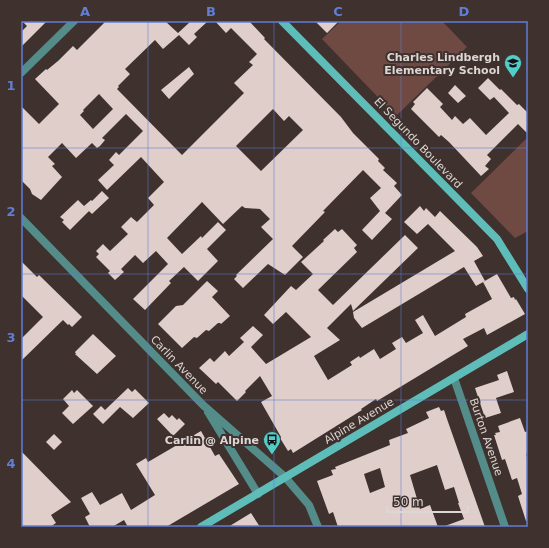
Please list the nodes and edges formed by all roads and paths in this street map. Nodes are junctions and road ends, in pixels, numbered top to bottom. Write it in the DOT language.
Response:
graph roads {
  1 [pos="74,21"];
  2 [pos="282,21"];
  3 [pos="21,73"];
  4 [pos="21,218"];
  5 [pos="528,289"];
  6 [pos="528,334"];
  7 [pos="454,378"];
  8 [pos="204,405"];
  9 [pos="285,477"];
  10 [pos="258,494"];
  11 [pos="201,527"];
  12 [pos="318,527"];
  13 [pos="505,527"];
  1 -- 3 [label="street"];
  2 -- 5 [label="street, El Segundo Boulevard"];
  4 -- 8 [label="street, Carlin Avenue"];
  6 -- 7 [label="street, Alpine Avenue"];
  7 -- 9 [label="street, Alpine Avenue"];
  7 -- 13 [label="street, Burton Avenue"];
  8 -- 9 [label="street, Carlin Avenue"];
  8 -- 10 [label="street"];
  9 -- 10 [label="street, Alpine Avenue"];
  9 -- 12 [label="street, Carlin Avenue"];
  10 -- 11 [label="street, Alpine Avenue"];
}
